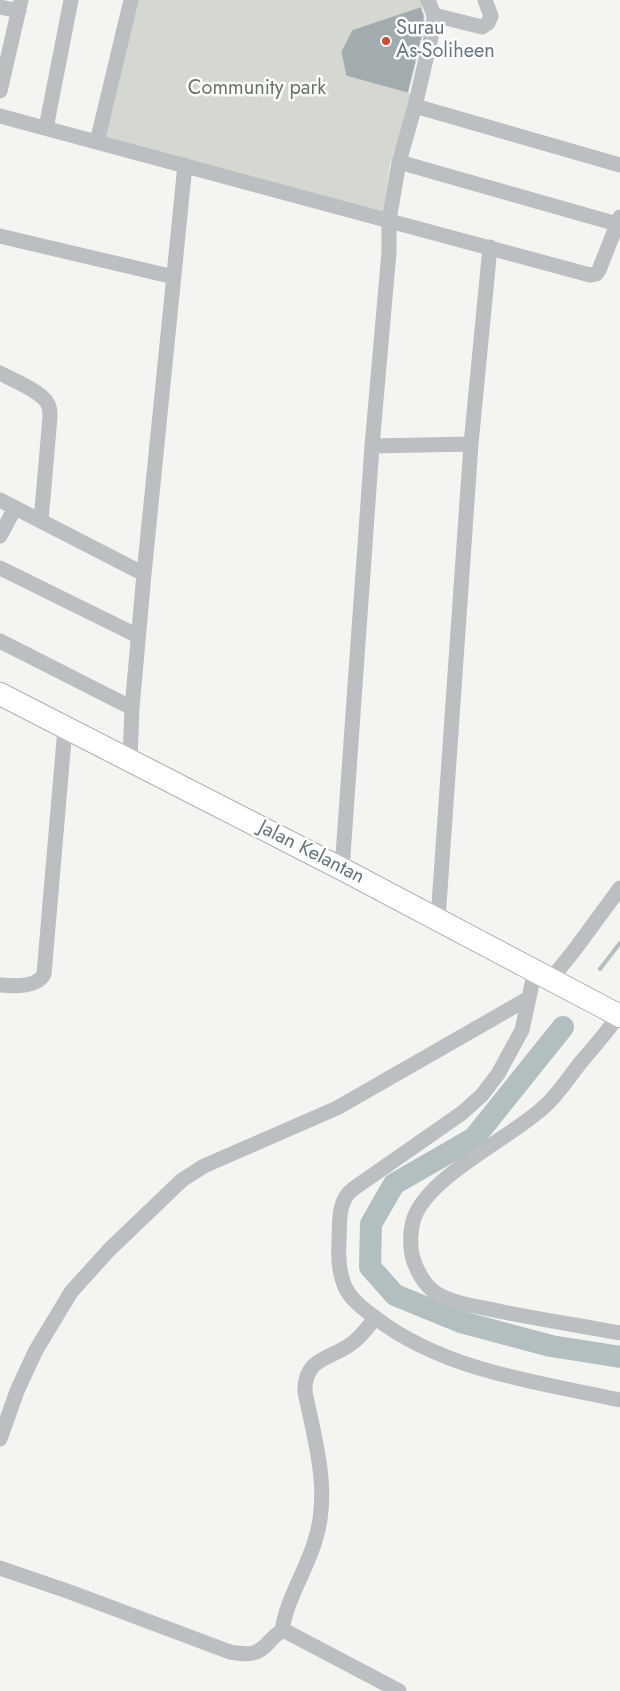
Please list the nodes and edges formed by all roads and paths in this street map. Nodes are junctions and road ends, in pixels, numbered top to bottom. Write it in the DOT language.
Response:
graph roads {
  1 [pos="71,0"];
  2 [pos="131,0"];
  3 [pos="428,0"];
  4 [pos="485,0"];
  5 [pos="0,6"];
  6 [pos="20,6"];
  7 [pos="434,15"];
  8 [pos="4,61"];
  9 [pos="0,91"];
  10 [pos="415,106"];
  11 [pos="0,116"];
  12 [pos="46,128"];
  13 [pos="97,142"];
  14 [pos="399,162"];
  15 [pos="185,165"];
  16 [pos="620,165"];
  17 [pos="389,220"];
  18 [pos="618,220"];
  19 [pos="0,236"];
  20 [pos="490,247"];
  21 [pos="174,277"];
  22 [pos="0,373"];
  23 [pos="471,444"];
  24 [pos="372,446"];
  25 [pos="0,500"];
  26 [pos="16,508"];
  27 [pos="40,521"];
  28 [pos="0,536"];
  29 [pos="0,568"];
  30 [pos="144,574"];
  31 [pos="138,636"];
  32 [pos="0,641"];
  33 [pos="0,694"];
  34 [pos="132,708"];
  35 [pos="65,728"];
  36 [pos="130,759"];
  37 [pos="342,869"];
  38 [pos="620,888"];
  39 [pos="438,919"];
  40 [pos="547,977"];
  41 [pos="0,985"];
  42 [pos="529,998"];
  43 [pos="618,1015"];
  44 [pos="375,1318"];
  45 [pos="620,1333"];
  46 [pos="620,1400"];
  47 [pos="3,1422"];
  48 [pos="0,1439"];
  49 [pos="0,1568"];
  50 [pos="282,1631"];
  51 [pos="399,1691"];
  1 -- 12 [label="street"];
  2 -- 13 [label="street"];
  3 -- 7 [label="street"];
  4 -- 7 [label="street"];
  5 -- 6 [label="street"];
  6 -- 8 [label="street"];
  7 -- 10 [label="street"];
  8 -- 9 [label="street"];
  10 -- 14 [label="street"];
  10 -- 16 [label="street"];
  11 -- 12 [label="street"];
  12 -- 13 [label="street"];
  13 -- 15 [label="street"];
  14 -- 17 [label="street"];
  14 -- 18 [label="street"];
  15 -- 17 [label="street"];
  15 -- 21 [label="street"];
  17 -- 20 [label="street"];
  17 -- 24 [label="street"];
  18 -- 20 [label="street"];
  19 -- 21 [label="street"];
  20 -- 23 [label="street"];
  21 -- 30 [label="street"];
  22 -- 27 [label="street"];
  23 -- 24 [label="street"];
  23 -- 39 [label="street"];
  24 -- 37 [label="street"];
  25 -- 26 [label="street"];
  26 -- 27 [label="street"];
  26 -- 28 [label="street"];
  27 -- 30 [label="street"];
  29 -- 31 [label="street"];
  30 -- 31 [label="street"];
  31 -- 34 [label="street"];
  32 -- 34 [label="street"];
  33 -- 35 [label="highway, Jalan Kelantan"];
  34 -- 36 [label="street"];
  35 -- 36 [label="highway, Jalan Kelantan"];
  35 -- 41 [label="street"];
  36 -- 37 [label="highway, Jalan Kelantan"];
  37 -- 39 [label="highway, Jalan Kelantan"];
  38 -- 40 [label="street"];
  39 -- 40 [label="highway, Jalan Kelantan"];
  40 -- 42 [label="street"];
  40 -- 43 [label="highway, Jalan Kelantan"];
  42 -- 44 [label="street"];
  42 -- 47 [label="street"];
  43 -- 45 [label="street"];
  44 -- 46 [label="street"];
  44 -- 50 [label="street"];
  47 -- 48 [label="street"];
  49 -- 50 [label="street"];
  50 -- 51 [label="street"];
}
